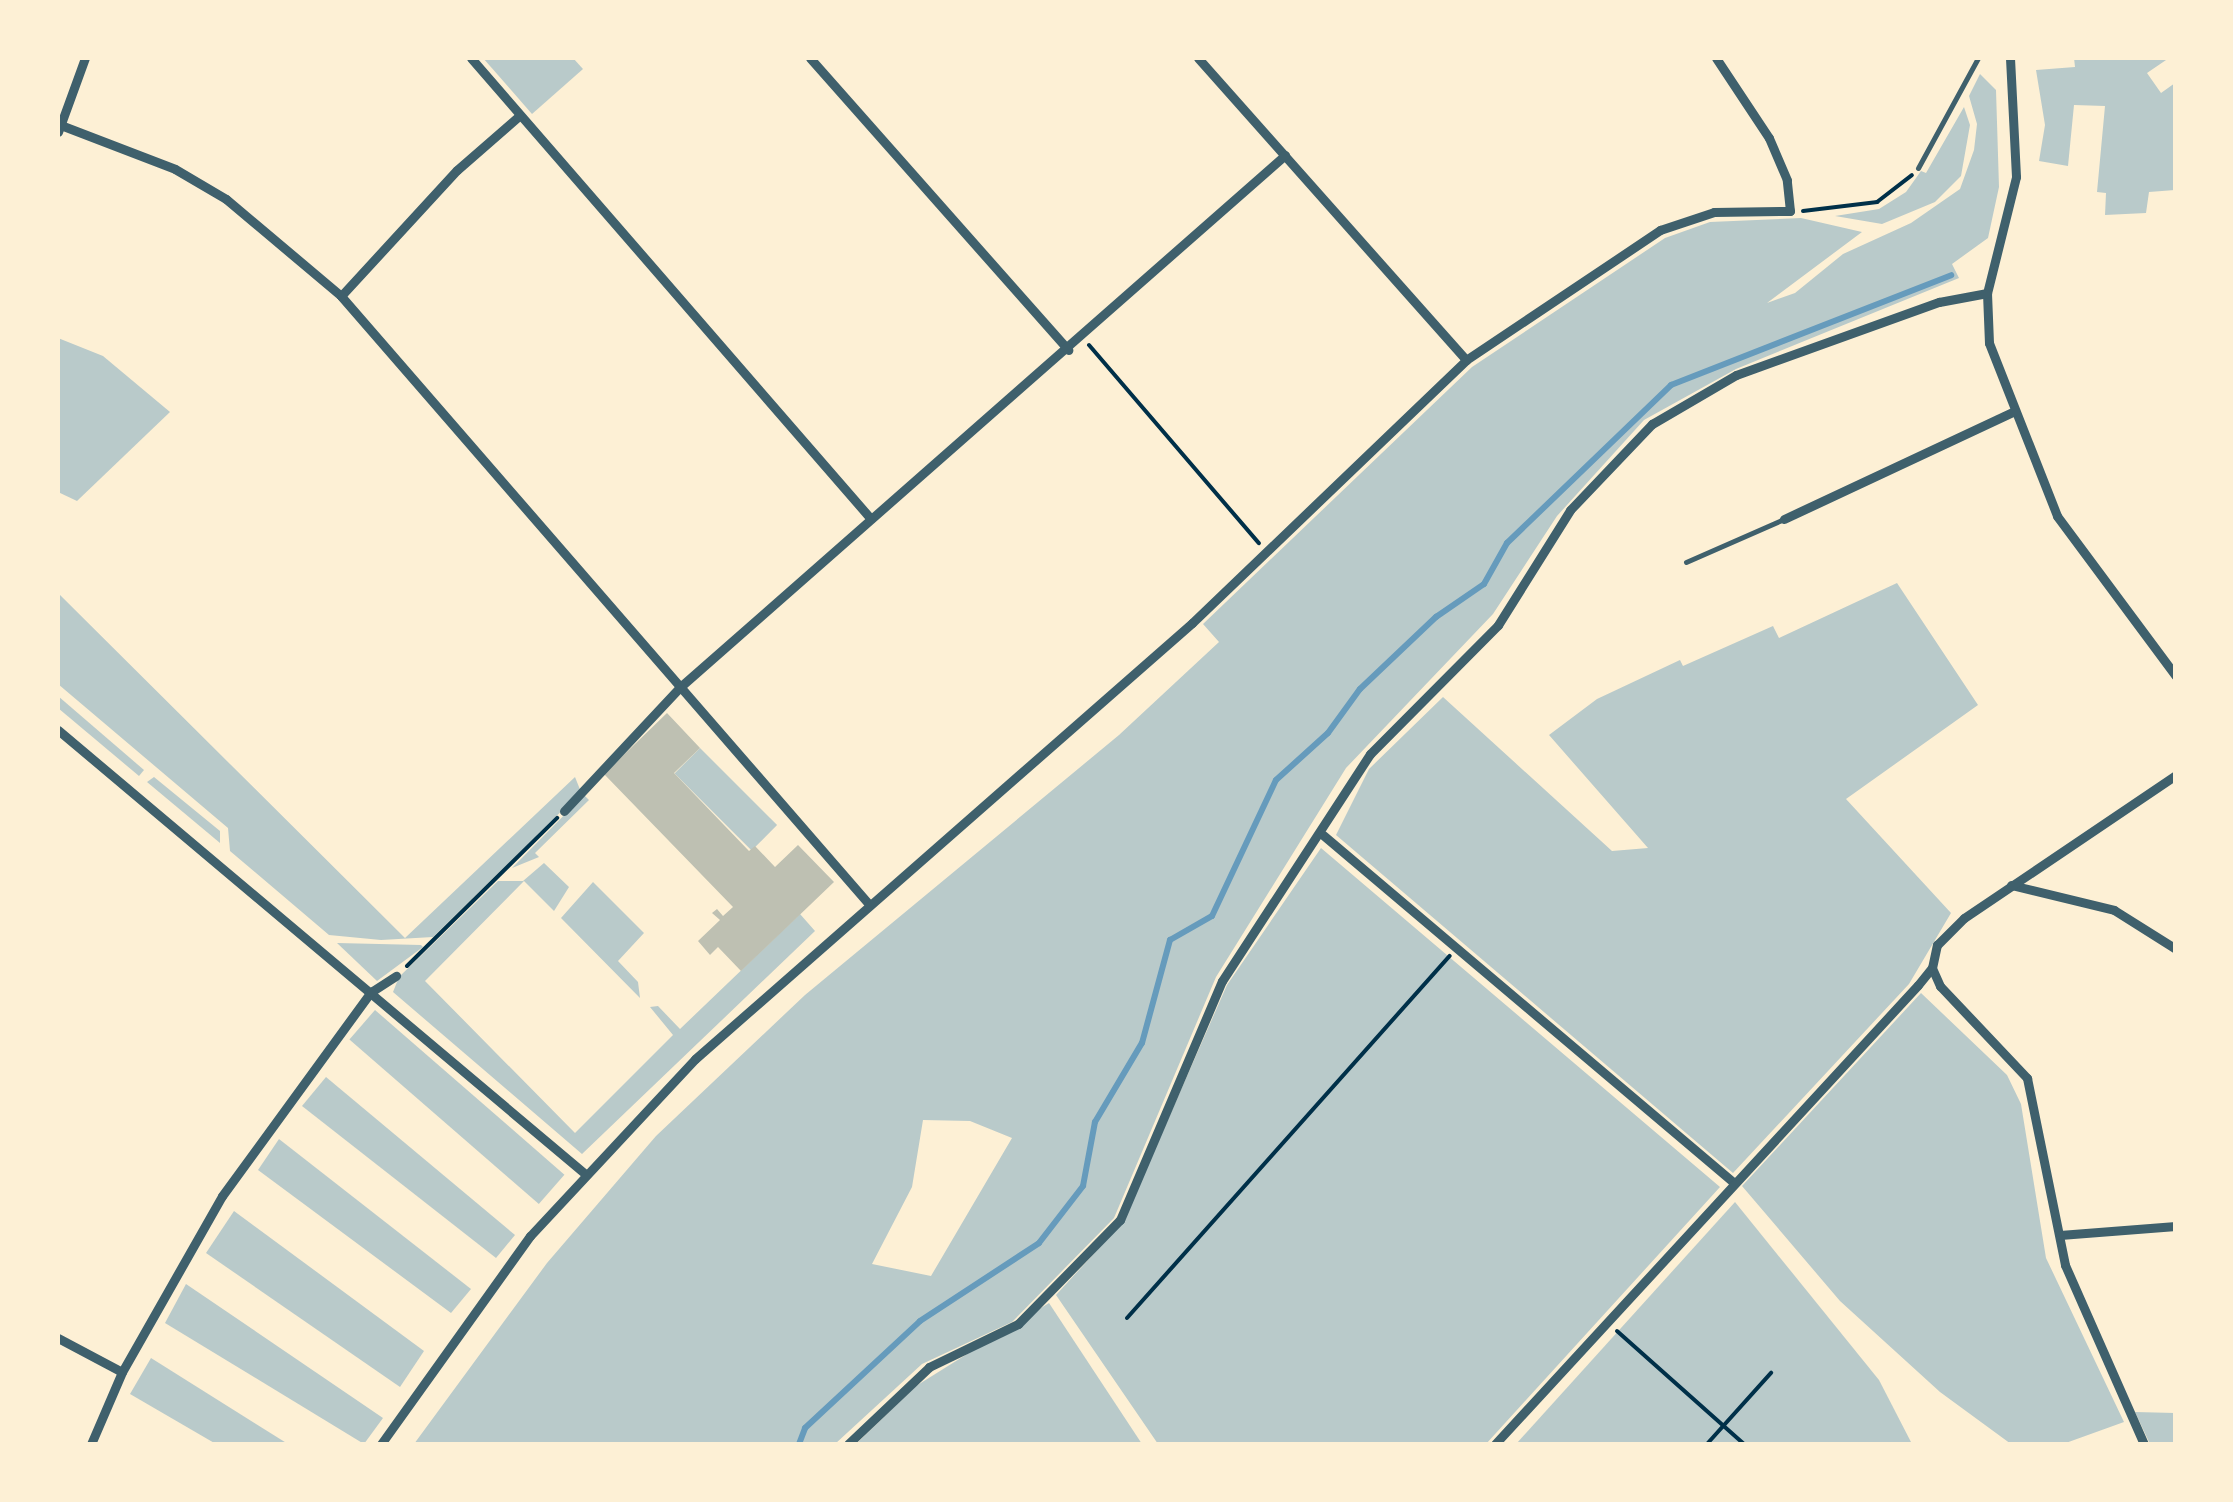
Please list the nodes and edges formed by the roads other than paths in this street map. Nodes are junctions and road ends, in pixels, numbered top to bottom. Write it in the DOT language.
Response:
graph roads {
  1 [pos="85,58"];
  2 [pos="471,58"];
  3 [pos="810,58"];
  4 [pos="1198,58"];
  5 [pos="1716,58"];
  6 [pos="1978,58"];
  7 [pos="2010,58"];
  8 [pos="518,116"];
  9 [pos="58,127"];
  10 [pos="1284,155"];
  11 [pos="1918,168"];
  12 [pos="1987,293"];
  13 [pos="341,296"];
  14 [pos="1068,350"];
  15 [pos="1466,360"];
  16 [pos="2016,411"];
  17 [pos="871,519"];
  18 [pos="1784,519"];
  19 [pos="1686,562"];
  20 [pos="2176,676"];
  21 [pos="679,688"];
  22 [pos="58,730"];
  23 [pos="2176,775"];
  24 [pos="564,811"];
  25 [pos="1324,835"];
  26 [pos="2011,885"];
  27 [pos="868,903"];
  28 [pos="2176,949"];
  29 [pos="1932,968"];
  30 [pos="396,976"];
  31 [pos="372,992"];
  32 [pos="584,1173"];
  33 [pos="1733,1182"];
  34 [pos="2176,1226"];
  35 [pos="2060,1235"];
  36 [pos="58,1338"];
  37 [pos="122,1372"];
  38 [pos="91,1444"];
  39 [pos="381,1444"];
  40 [pos="848,1444"];
  41 [pos="1494,1444"];
  42 [pos="2144,1444"];
  1 -- 9 [label="street"];
  2 -- 8 [label="street"];
  3 -- 14 [label="street"];
  4 -- 10 [label="street"];
  5 -- 15 [label="street"];
  6 -- 11 [label="lane"];
  7 -- 12 [label="street"];
  8 -- 13 [label="street"];
  8 -- 17 [label="street"];
  9 -- 13 [label="street"];
  10 -- 14 [label="street"];
  10 -- 15 [label="street"];
  12 -- 16 [label="street"];
  12 -- 25 [label="street"];
  13 -- 21 [label="street"];
  14 -- 17 [label="street"];
  15 -- 27 [label="street"];
  16 -- 18 [label="street"];
  16 -- 20 [label="street"];
  17 -- 21 [label="street"];
  18 -- 19 [label="lane"];
  21 -- 24 [label="street"];
  21 -- 27 [label="street"];
  22 -- 31 [label="street"];
  23 -- 26 [label="street"];
  25 -- 33 [label="street"];
  25 -- 40 [label="street"];
  26 -- 28 [label="street"];
  26 -- 29 [label="street"];
  27 -- 32 [label="street"];
  29 -- 33 [label="street"];
  29 -- 35 [label="street"];
  30 -- 31 [label="street"];
  31 -- 32 [label="street"];
  31 -- 37 [label="street"];
  32 -- 39 [label="street"];
  33 -- 41 [label="street"];
  34 -- 35 [label="street"];
  35 -- 42 [label="street"];
  36 -- 37 [label="street"];
  37 -- 38 [label="street"];
}
